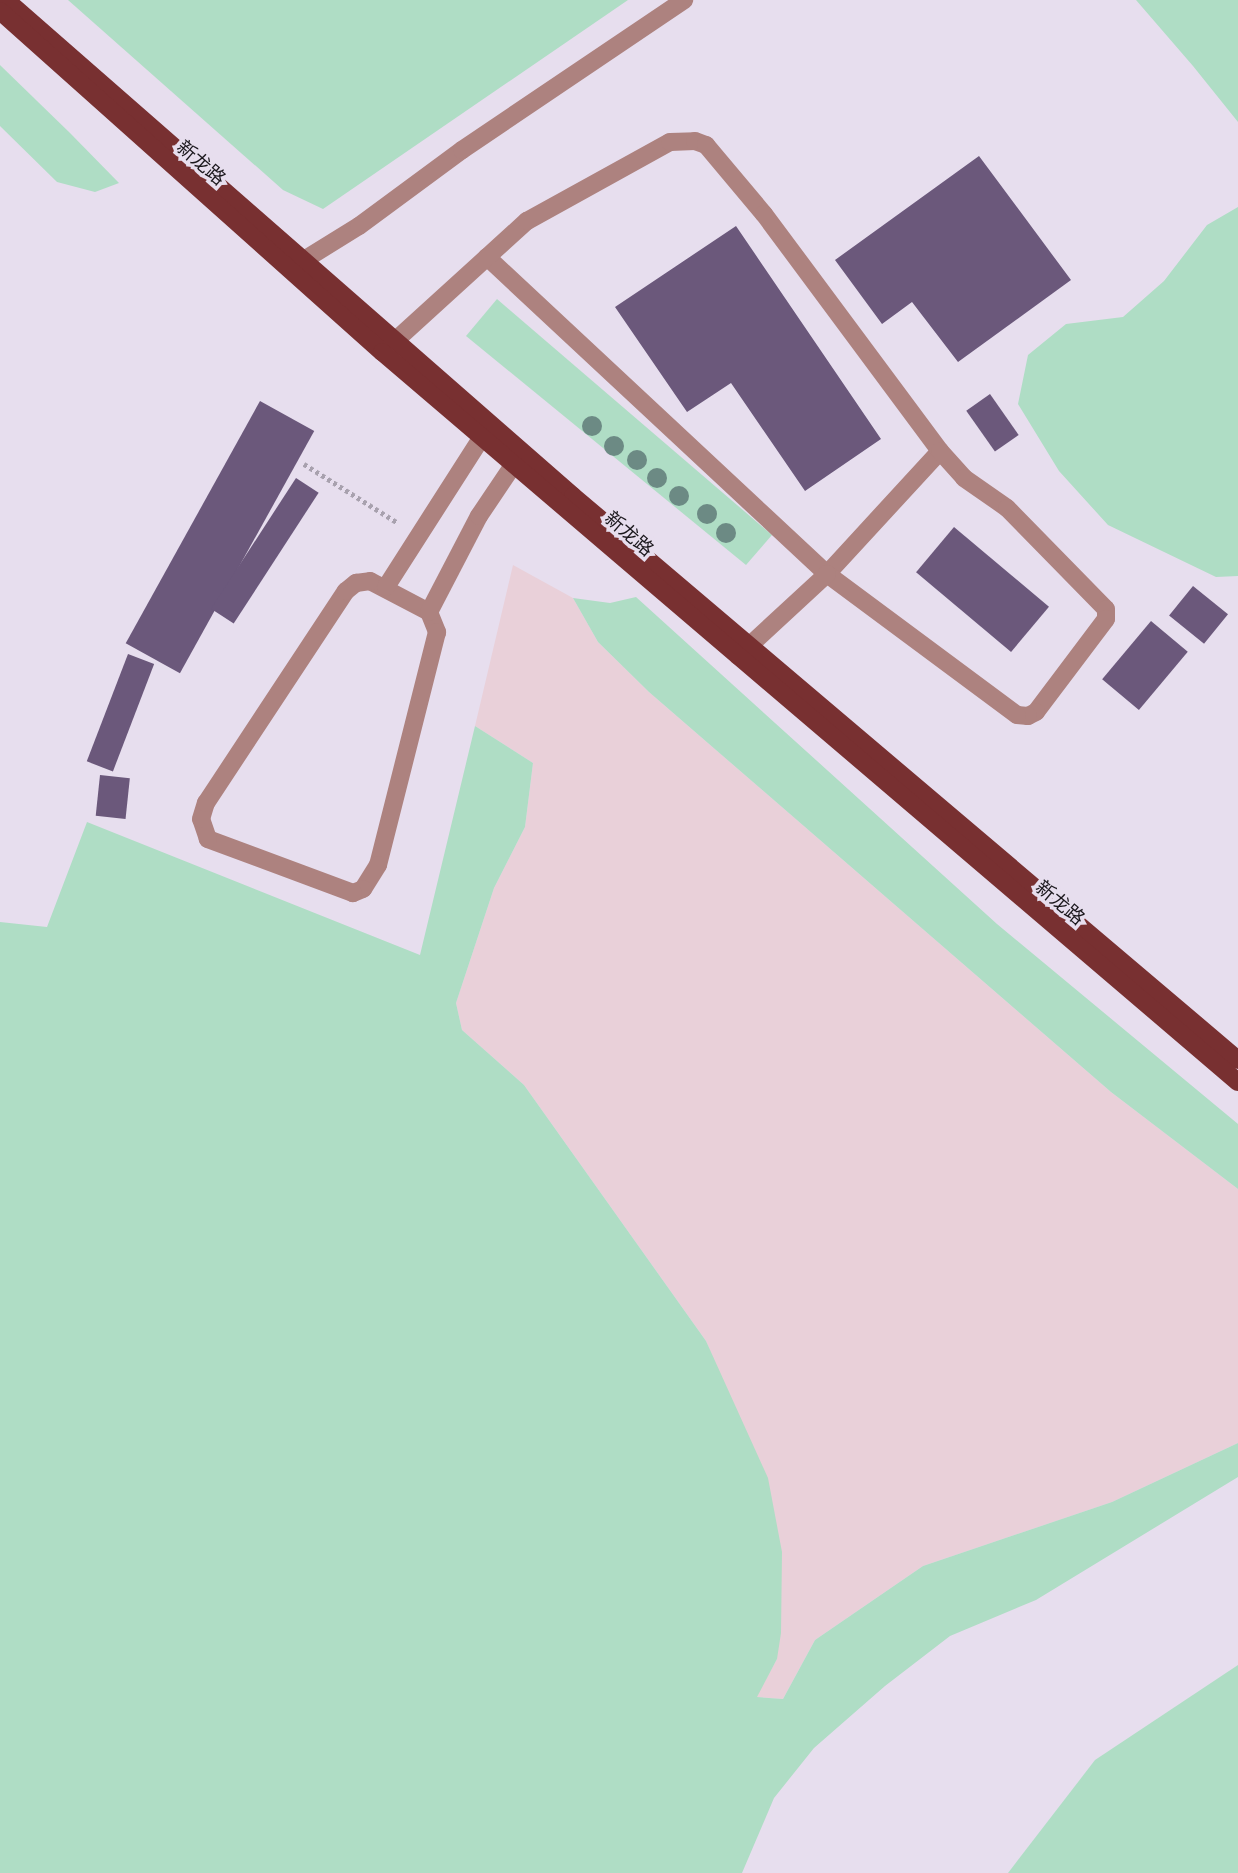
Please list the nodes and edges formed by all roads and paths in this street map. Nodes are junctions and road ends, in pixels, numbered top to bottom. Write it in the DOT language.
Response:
graph roads {
  1 [pos="6,0"];
  2 [pos="684,0"];
  3 [pos="0,11"];
  4 [pos="486,257"];
  5 [pos="297,264"];
  6 [pos="389,347"];
  7 [pos="482,437"];
  8 [pos="940,451"];
  9 [pos="304,464"];
  10 [pos="514,464"];
  11 [pos="420,537"];
  12 [pos="827,574"];
  13 [pos="386,587"];
  14 [pos="429,612"];
  15 [pos="744,651"];
  16 [pos="1238,1060"];
  17 [pos="1238,1082"];
  1 -- 5 [label="main road, 新龙路"];
  2 -- 5 [label="street"];
  3 -- 5 [label="main road, 新龙路"];
  4 -- 6 [label="street"];
  4 -- 8 [label="street"];
  4 -- 12 [label="street"];
  5 -- 6 [label="main road, 新龙路"];
  6 -- 7 [label="main road, 新龙路"];
  6 -- 15 [label="main road, 新龙路"];
  7 -- 10 [label="main road, 新龙路"];
  7 -- 11 [label="street"];
  8 -- 12 [label="street"];
  8 -- 12 [label="street"];
  9 -- 11 [label="path"];
  10 -- 14 [label="street"];
  10 -- 15 [label="main road, 新龙路"];
  11 -- 13 [label="street"];
  12 -- 15 [label="street"];
  13 -- 14 [label="street"];
  13 -- 14 [label="street"];
  15 -- 16 [label="main road, 新龙路"];
  15 -- 17 [label="main road, 新龙路"];
}
